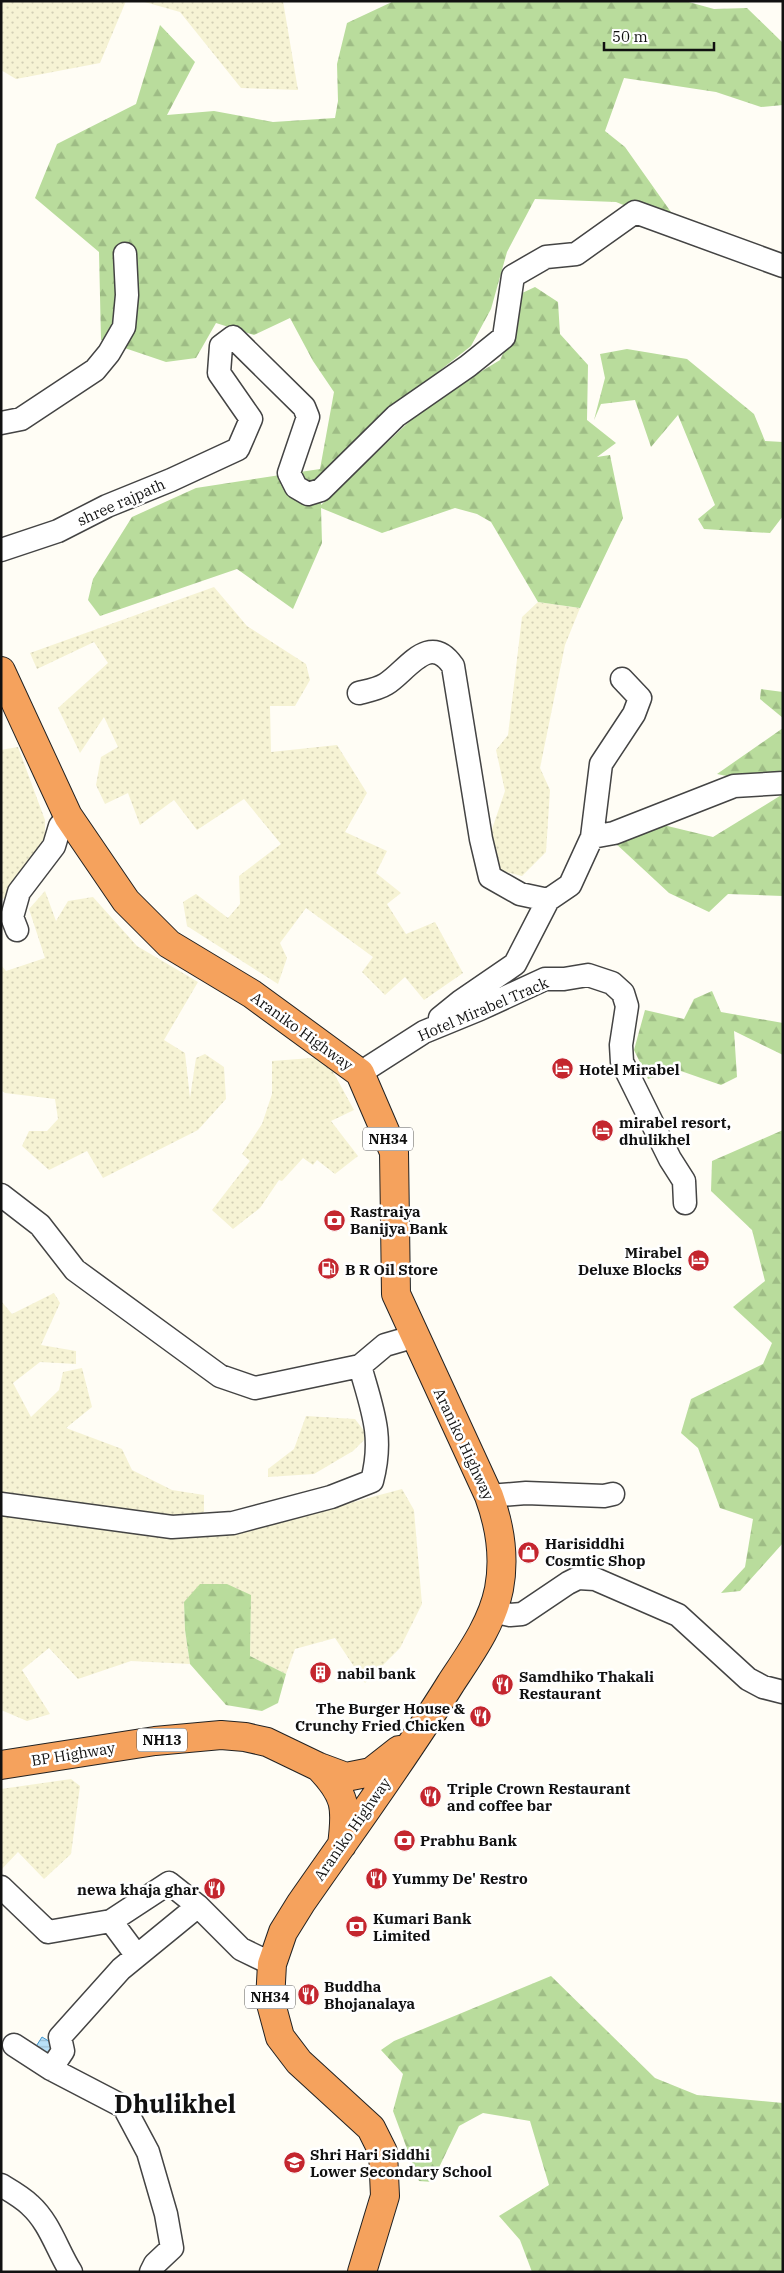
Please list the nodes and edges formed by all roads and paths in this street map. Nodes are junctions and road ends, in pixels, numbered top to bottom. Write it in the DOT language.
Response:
graph roads {
  1 [pos="125,254"];
  2 [pos="783,266"];
  3 [pos="1,423"];
  4 [pos="1,550"];
  5 [pos="1,671"];
  6 [pos="622,679"];
  7 [pos="359,694"];
  8 [pos="783,783"];
  9 [pos="68,816"];
  10 [pos="592,837"];
  11 [pos="548,900"];
  12 [pos="17,930"];
  13 [pos="424,1032"];
  14 [pos="360,1072"];
  15 [pos="1,1195"];
  16 [pos="685,1203"];
  17 [pos="416,1336"];
  18 [pos="360,1366"];
  19 [pos="612,1494"];
  20 [pos="489,1496"];
  21 [pos="1,1504"];
  22 [pos="492,1611"];
  23 [pos="783,1692"];
  24 [pos="427,1723"];
  25 [pos="1,1765"];
  26 [pos="319,1767"];
  27 [pos="342,1845"];
  28 [pos="1,1887"];
  29 [pos="198,1906"];
  30 [pos="112,1921"];
  31 [pos="137,1956"];
  32 [pos="272,1964"];
  33 [pos="14,2045"];
  34 [pos="51,2069"];
  35 [pos="1,2185"];
  36 [pos="70,2272"];
  37 [pos="151,2272"];
  38 [pos="362,2272"];
  1 -- 3 [label="street"];
  2 -- 4 [label="street, shree rajpath"];
  5 -- 9 [label="highway, Araniko Highway"];
  6 -- 10 [label="street"];
  7 -- 11 [label="street"];
  8 -- 10 [label="street"];
  9 -- 12 [label="street"];
  9 -- 14 [label="highway, Araniko Highway"];
  10 -- 11 [label="street"];
  11 -- 13 [label="street"];
  13 -- 14 [label="street, Hotel Mirabel Track"];
  13 -- 16 [label="street, Hotel Mirabel Track"];
  14 -- 17 [label="highway, Araniko Highway / NH34"];
  15 -- 18 [label="street"];
  17 -- 18 [label="street"];
  17 -- 20 [label="highway, Araniko Highway / NH34"];
  18 -- 21 [label="street"];
  19 -- 20 [label="street"];
  20 -- 22 [label="highway, Araniko Highway / NH34"];
  22 -- 23 [label="street"];
  22 -- 24 [label="highway, Araniko Highway / NH34"];
  24 -- 26 [label="highway, BP Highway / NH13"];
  24 -- 27 [label="highway, Araniko Highway / NH34"];
  25 -- 26 [label="highway, BP Highway / NH13"];
  26 -- 27 [label="highway, BP Highway / NH13"];
  27 -- 32 [label="highway, Araniko Highway / NH34"];
  28 -- 30 [label="street"];
  29 -- 30 [label="street"];
  29 -- 31 [label="street"];
  29 -- 32 [label="street"];
  30 -- 31 [label="street"];
  31 -- 34 [label="street"];
  32 -- 38 [label="highway, Araniko Highway / NH34"];
  33 -- 34 [label="street"];
  34 -- 37 [label="street"];
  35 -- 36 [label="street"];
}
